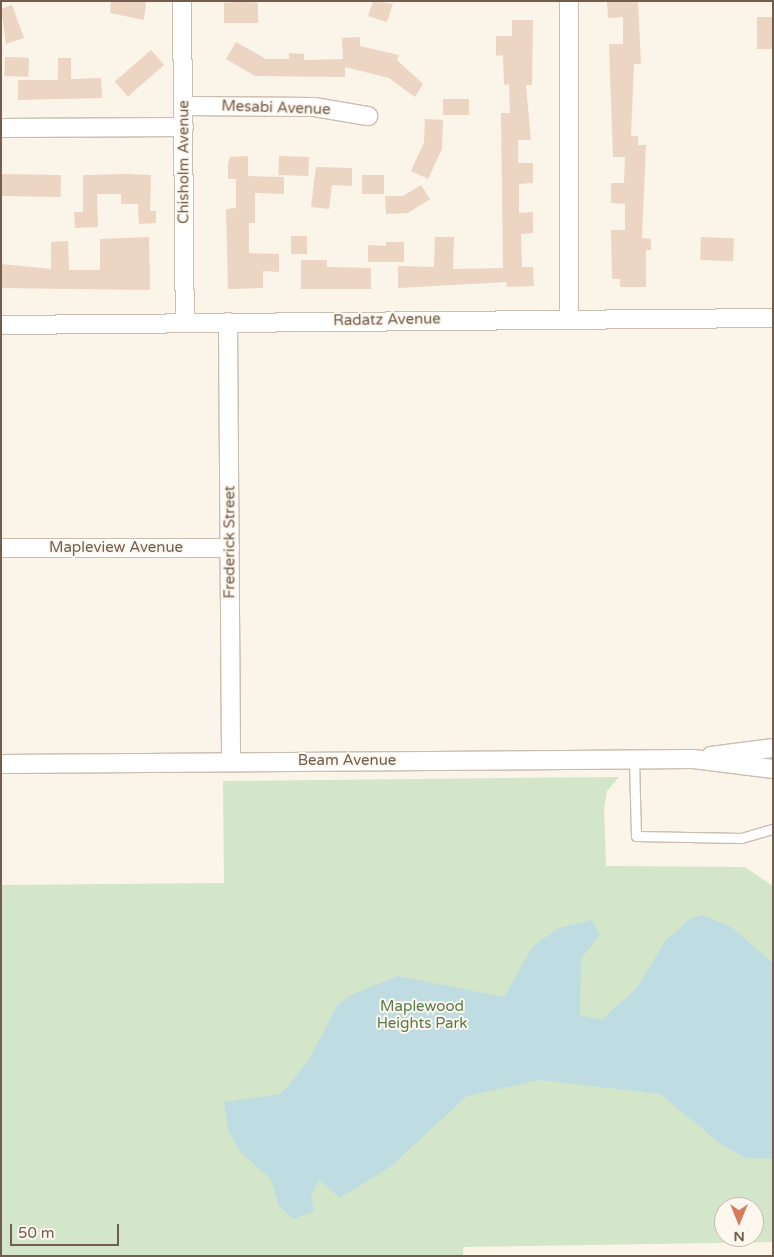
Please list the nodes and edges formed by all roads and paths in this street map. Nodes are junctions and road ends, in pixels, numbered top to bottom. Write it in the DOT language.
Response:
graph roads {
  1 [pos="182,1"];
  2 [pos="569,1"];
  3 [pos="184,106"];
  4 [pos="368,116"];
  5 [pos="184,127"];
  6 [pos="1,128"];
  7 [pos="569,318"];
  8 [pos="773,318"];
  9 [pos="228,322"];
  10 [pos="185,323"];
  11 [pos="1,325"];
  12 [pos="1,548"];
  13 [pos="230,548"];
  14 [pos="773,748"];
  15 [pos="693,759"];
  16 [pos="634,760"];
  17 [pos="231,762"];
  18 [pos="1,764"];
  19 [pos="773,769"];
  20 [pos="773,829"];
  1 -- 3 [label="street, Chisholm Avenue"];
  2 -- 7 [label="street"];
  3 -- 4 [label="street, Mesabi Avenue"];
  3 -- 5 [label="street, Chisholm Avenue"];
  5 -- 6 [label="street"];
  5 -- 10 [label="street, Chisholm Avenue"];
  7 -- 8 [label="street, Radatz Avenue"];
  7 -- 9 [label="street, Radatz Avenue"];
  9 -- 10 [label="street, Radatz Avenue"];
  9 -- 13 [label="street, Frederick Street"];
  10 -- 11 [label="street, Radatz Avenue"];
  12 -- 13 [label="street, Mapleview Avenue"];
  13 -- 17 [label="street, Frederick Street"];
  14 -- 15 [label="street, Beam Avenue"];
  15 -- 16 [label="street, Beam Avenue"];
  15 -- 19 [label="street, Beam Avenue"];
  16 -- 17 [label="street, Beam Avenue"];
  16 -- 20 [label="lane"];
  17 -- 18 [label="street, Beam Avenue"];
}
